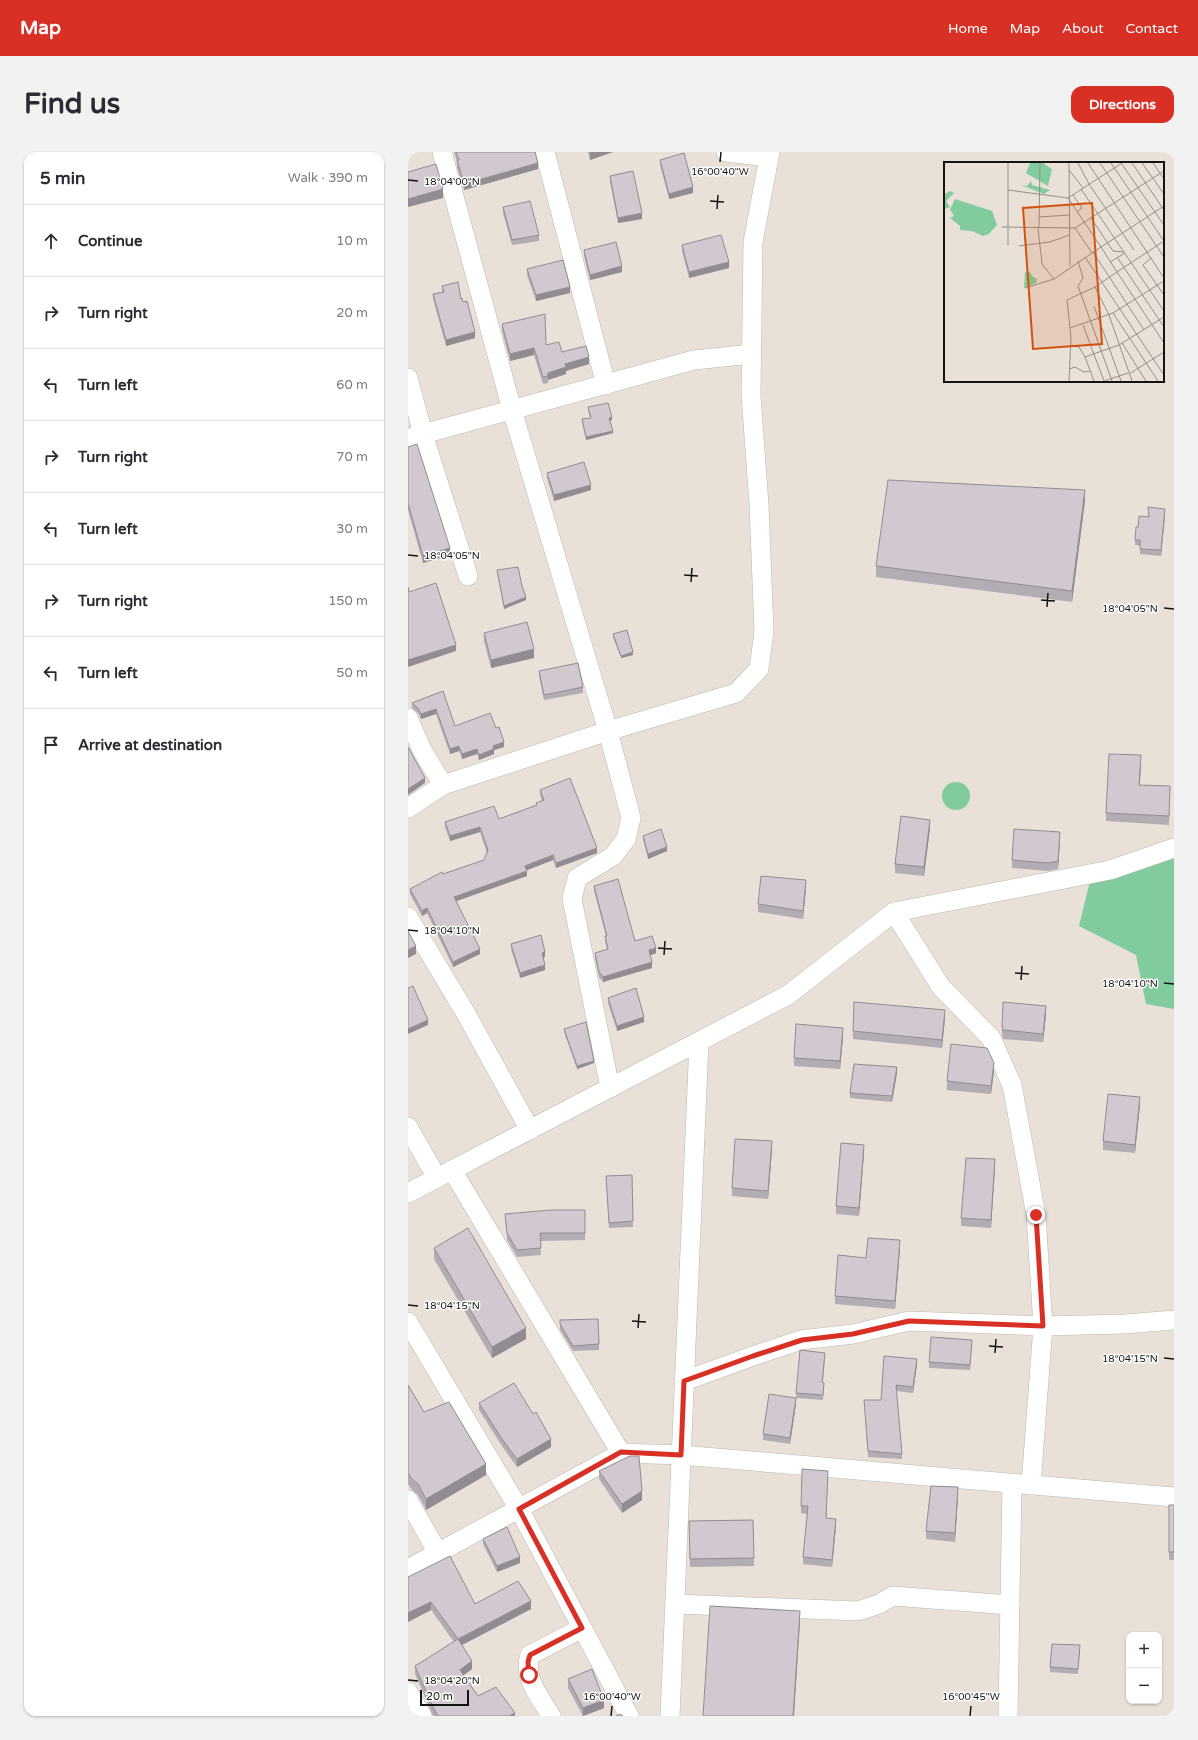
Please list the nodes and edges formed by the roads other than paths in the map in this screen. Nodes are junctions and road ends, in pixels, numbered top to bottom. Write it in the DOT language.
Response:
graph roads {
  1 [pos="442,152"];
  2 [pos="545,152"];
  3 [pos="726,152"];
  4 [pos="770,154"];
  5 [pos="752,354"];
  6 [pos="408,378"];
  7 [pos="606,385"];
  8 [pos="512,410"];
  9 [pos="416,436"];
  10 [pos="468,576"];
  11 [pos="408,718"];
  12 [pos="608,730"];
  13 [pos="443,785"];
  14 [pos="408,808"];
  15 [pos="1174,848"];
  16 [pos="894,912"];
  17 [pos="408,917"];
  18 [pos="699,1042"];
  19 [pos="610,1088"];
  20 [pos="408,1127"];
  21 [pos="530,1130"];
  22 [pos="444,1174"];
  23 [pos="408,1193"];
  24 [pos="1174,1320"];
  25 [pos="408,1322"];
  26 [pos="1043,1326"];
  27 [pos="684,1381"];
  28 [pos="621,1452"];
  29 [pos="681,1455"];
  30 [pos="1012,1483"];
  31 [pos="1031,1485"];
  32 [pos="1174,1497"];
  33 [pos="408,1500"];
  34 [pos="519,1509"];
  35 [pos="438,1553"];
  36 [pos="408,1569"];
  37 [pos="675,1604"];
  38 [pos="1010,1605"];
  39 [pos="582,1628"];
  40 [pos="408,1692"];
  41 [pos="422,1716"];
  42 [pos="551,1716"];
  43 [pos="629,1716"];
  44 [pos="670,1716"];
  45 [pos="1008,1716"];
  1 -- 8 [label="street"];
  2 -- 7 [label="street"];
  3 -- 4 [label="street"];
  4 -- 5 [label="street"];
  5 -- 7 [label="street"];
  5 -- 12 [label="street"];
  6 -- 9 [label="street"];
  7 -- 8 [label="street"];
  8 -- 9 [label="street"];
  8 -- 12 [label="street"];
  9 -- 10 [label="street"];
  11 -- 13 [label="street"];
  12 -- 13 [label="street"];
  12 -- 19 [label="street"];
  13 -- 14 [label="street"];
  15 -- 16 [label="street"];
  16 -- 18 [label="street"];
  16 -- 26 [label="street"];
  17 -- 21 [label="street"];
  18 -- 19 [label="street"];
  18 -- 27 [label="street"];
  19 -- 21 [label="street"];
  20 -- 22 [label="street"];
  21 -- 22 [label="street"];
  22 -- 23 [label="street"];
  22 -- 28 [label="street"];
  24 -- 26 [label="street"];
  25 -- 34 [label="street"];
  26 -- 27 [label="street"];
  26 -- 31 [label="street"];
  27 -- 29 [label="street"];
  28 -- 29 [label="street"];
  28 -- 34 [label="street"];
  29 -- 30 [label="street"];
  29 -- 37 [label="street"];
  30 -- 31 [label="street"];
  30 -- 38 [label="street"];
  31 -- 32 [label="street"];
  33 -- 35 [label="street"];
  34 -- 35 [label="street"];
  34 -- 39 [label="street"];
  35 -- 36 [label="street"];
  37 -- 38 [label="street"];
  37 -- 44 [label="street"];
  38 -- 45 [label="street"];
  39 -- 42 [label="street"];
  39 -- 43 [label="street"];
  40 -- 41 [label="street"];
}
